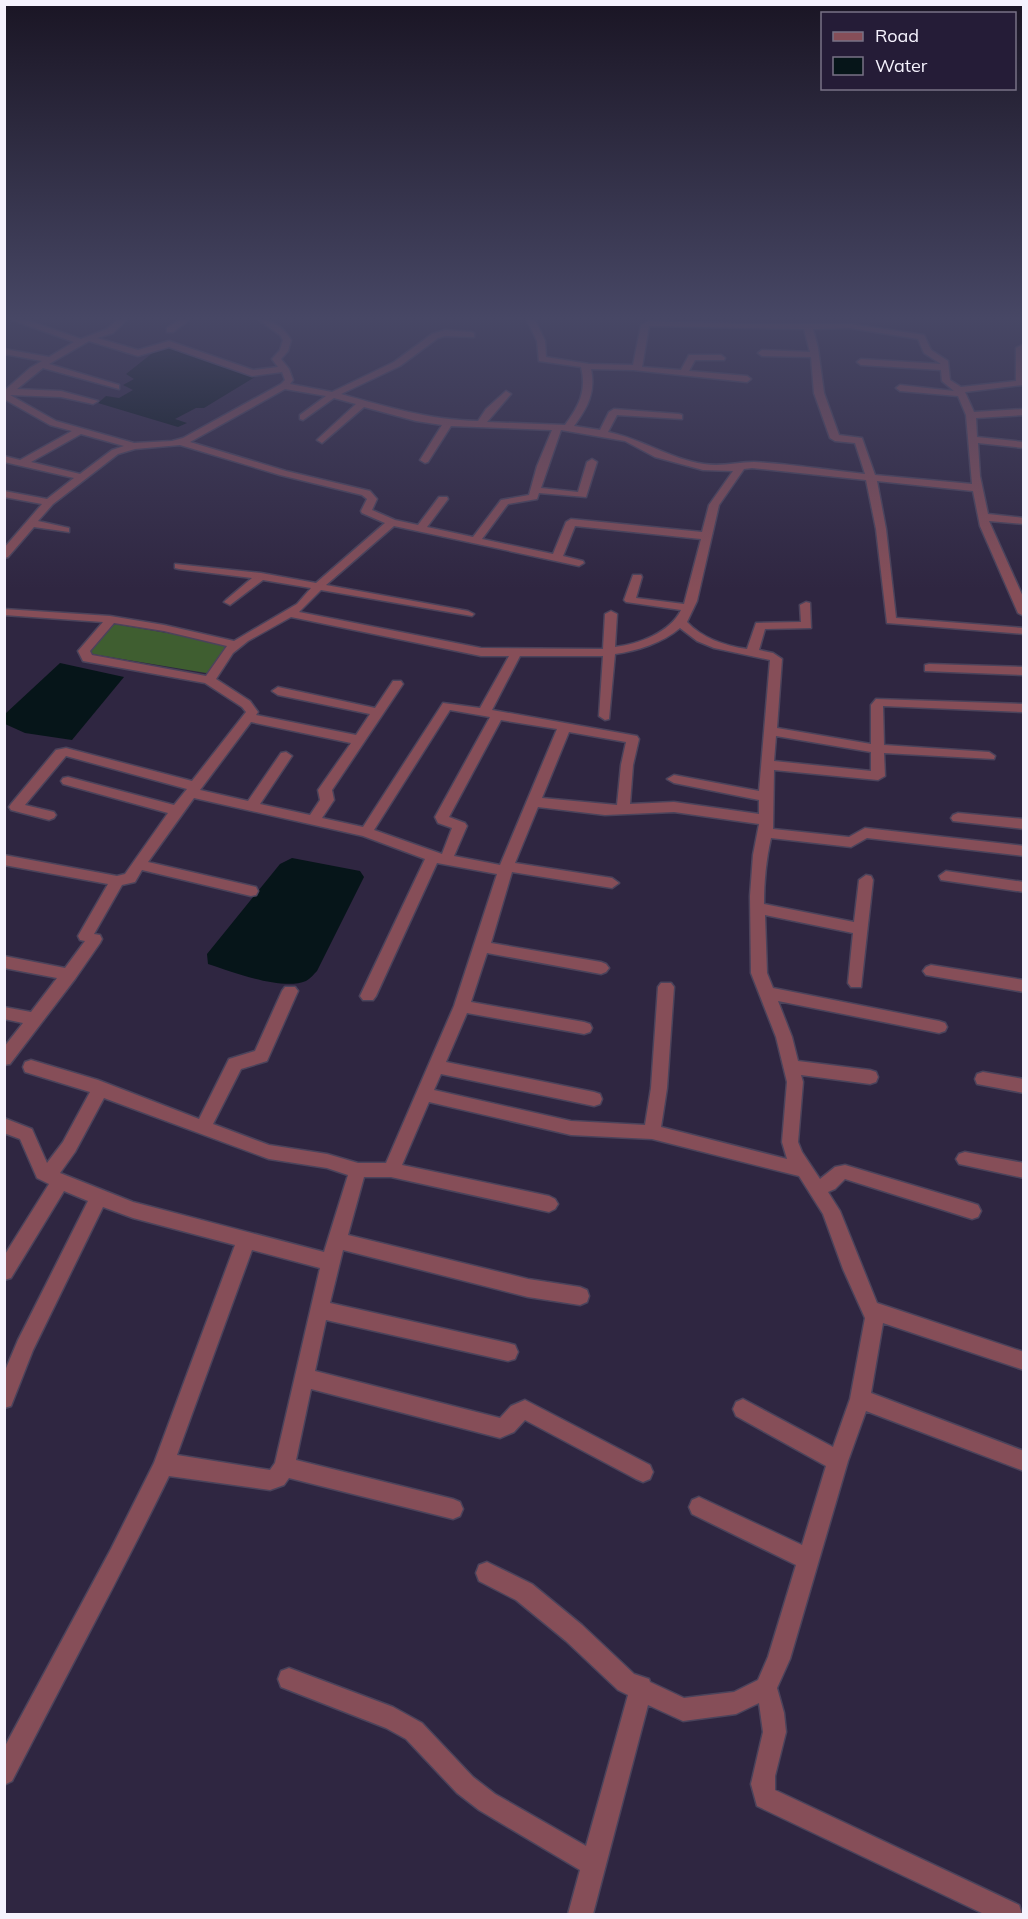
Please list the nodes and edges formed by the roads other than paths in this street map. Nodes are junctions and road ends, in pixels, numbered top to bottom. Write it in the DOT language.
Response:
graph roads {
  1 [pos="32,410"];
  2 [pos="240,410"];
  3 [pos="313,410"];
  4 [pos="356,410"];
  5 [pos="386,410"];
  6 [pos="490,410"];
  7 [pos="577,410"];
  8 [pos="825,410"];
  9 [pos="968,410"];
  10 [pos="1023,412"];
  11 [pos="971,415"];
  12 [pos="303,417"];
  13 [pos="679,417"];
  14 [pos="448,423"];
  15 [pos="481,424"];
  16 [pos="563,428"];
  17 [pos="80,430"];
  18 [pos="603,433"];
  19 [pos="322,440"];
  20 [pos="974,440"];
  21 [pos="180,442"];
  22 [pos="1023,445"];
  23 [pos="134,446"];
  24 [pos="4,459"];
  25 [pos="425,460"];
  26 [pos="592,462"];
  27 [pos="22,463"];
  28 [pos="740,468"];
  29 [pos="81,477"];
  30 [pos="871,477"];
  31 [pos="977,488"];
  32 [pos="535,490"];
  33 [pos="4,494"];
  34 [pos="443,499"];
  35 [pos="49,502"];
  36 [pos="983,517"];
  37 [pos="1023,521"];
  38 [pos="392,522"];
  39 [pos="31,524"];
  40 [pos="420,529"];
  41 [pos="65,530"];
  42 [pos="706,536"];
  43 [pos="475,542"];
  44 [pos="9,545"];
  45 [pos="4,555"];
  46 [pos="557,559"];
  47 [pos="579,563"];
  48 [pos="179,566"];
  49 [pos="261,576"];
  50 [pos="637,577"];
  51 [pos="318,586"];
  52 [pos="230,602"];
  53 [pos="806,605"];
  54 [pos="1023,608"];
  55 [pos="4,612"];
  56 [pos="289,613"];
  57 [pos="1023,613"];
  58 [pos="468,614"];
  59 [pos="611,614"];
  60 [pos="684,615"];
  61 [pos="110,619"];
  62 [pos="1023,631"];
  63 [pos="236,645"];
  64 [pos="608,652"];
  65 [pos="516,653"];
  66 [pos="753,653"];
  67 [pos="929,668"];
  68 [pos="1023,671"];
  69 [pos="209,680"];
  70 [pos="397,684"];
  71 [pos="278,691"];
  72 [pos="1023,708"];
  73 [pos="377,712"];
  74 [pos="491,714"];
  75 [pos="605,716"];
  76 [pos="248,717"];
  77 [pos="564,728"];
  78 [pos="769,731"];
  79 [pos="358,740"];
  80 [pos="878,749"];
  81 [pos="286,756"];
  82 [pos="989,756"];
  83 [pos="768,765"];
  84 [pos="674,779"];
  85 [pos="68,781"];
  86 [pos="194,790"];
  87 [pos="766,796"];
  88 [pos="533,802"];
  89 [pos="252,806"];
  90 [pos="623,810"];
  91 [pos="179,811"];
  92 [pos="49,815"];
  93 [pos="958,818"];
  94 [pos="313,821"];
  95 [pos="1023,824"];
  96 [pos="766,827"];
  97 [pos="366,832"];
  98 [pos="1023,851"];
  99 [pos="439,858"];
  100 [pos="4,860"];
  101 [pos="140,865"];
  102 [pos="506,868"];
  103 [pos="946,876"];
  104 [pos="866,879"];
  105 [pos="117,881"];
  106 [pos="612,883"];
  107 [pos="1023,887"];
  108 [pos="251,891"];
  109 [pos="757,908"];
  110 [pos="861,929"];
  111 [pos="483,947"];
  112 [pos="4,962"];
  113 [pos="601,968"];
  114 [pos="931,971"];
  115 [pos="70,975"];
  116 [pos="856,983"];
  117 [pos="1023,986"];
  118 [pos="666,987"];
  119 [pos="290,991"];
  120 [pos="766,993"];
  121 [pos="368,996"];
  122 [pos="462,1006"];
  123 [pos="4,1013"];
  124 [pos="35,1019"];
  125 [pos="939,1027"];
  126 [pos="584,1028"];
  127 [pos="4,1059"];
  128 [pos="31,1066"];
  129 [pos="436,1066"];
  130 [pos="791,1067"];
  131 [pos="870,1077"];
  132 [pos="982,1078"];
  133 [pos="1023,1086"];
  134 [pos="100,1090"];
  135 [pos="424,1094"];
  136 [pos="594,1099"];
  137 [pos="4,1125"];
  138 [pos="202,1129"];
  139 [pos="652,1132"];
  140 [pos="965,1159"];
  141 [pos="358,1170"];
  142 [pos="391,1170"];
  143 [pos="803,1170"];
  144 [pos="1023,1172"];
  145 [pos="54,1178"];
  146 [pos="817,1188"];
  147 [pos="98,1198"];
  148 [pos="549,1204"];
  149 [pos="972,1210"];
  150 [pos="336,1240"];
  151 [pos="246,1241"];
  152 [pos="330,1262"];
  153 [pos="4,1272"];
  154 [pos="580,1296"];
  155 [pos="318,1309"];
  156 [pos="871,1310"];
  157 [pos="508,1352"];
  158 [pos="1023,1361"];
  159 [pos="305,1378"];
  160 [pos="4,1399"];
  161 [pos="860,1399"];
  162 [pos="743,1409"];
  163 [pos="838,1461"];
  164 [pos="1023,1461"];
  165 [pos="284,1467"];
  166 [pos="162,1468"];
  167 [pos="642,1472"];
  168 [pos="699,1507"];
  169 [pos="453,1509"];
  170 [pos="810,1560"];
  171 [pos="487,1573"];
  172 [pos="289,1679"];
  173 [pos="641,1687"];
  174 [pos="765,1688"];
  175 [pos="4,1773"];
  176 [pos="593,1864"];
  177 [pos="580,1914"];
  178 [pos="1010,1914"];
  1 -- 17 [label="street"];
  2 -- 21 [label="street"];
  3 -- 12 [label="street"];
  4 -- 19 [label="street"];
  5 -- 14 [label="street"];
  6 -- 15 [label="street"];
  7 -- 16 [label="street"];
  8 -- 30 [label="street"];
  9 -- 11 [label="street"];
  10 -- 11 [label="street"];
  11 -- 20 [label="street"];
  13 -- 18 [label="street"];
  14 -- 15 [label="street"];
  14 -- 25 [label="street"];
  15 -- 16 [label="street"];
  16 -- 18 [label="street"];
  16 -- 32 [label="street"];
  17 -- 23 [label="street"];
  17 -- 27 [label="street"];
  18 -- 28 [label="street"];
  20 -- 22 [label="street"];
  20 -- 31 [label="street"];
  21 -- 23 [label="street"];
  21 -- 38 [label="street"];
  23 -- 29 [label="street"];
  24 -- 27 [label="street"];
  26 -- 32 [label="street"];
  27 -- 29 [label="street"];
  28 -- 30 [label="street"];
  28 -- 42 [label="street"];
  29 -- 35 [label="street"];
  30 -- 31 [label="street"];
  30 -- 62 [label="street"];
  31 -- 36 [label="street"];
  32 -- 43 [label="street"];
  33 -- 35 [label="street"];
  34 -- 40 [label="street"];
  35 -- 39 [label="street"];
  36 -- 37 [label="street"];
  36 -- 54 [label="street"];
  38 -- 40 [label="street"];
  38 -- 51 [label="street"];
  39 -- 41 [label="street"];
  39 -- 44 [label="street"];
  40 -- 43 [label="street"];
  42 -- 46 [label="street"];
  42 -- 60 [label="street"];
  43 -- 46 [label="street"];
  44 -- 45 [label="street"];
  46 -- 47 [label="street"];
  48 -- 49 [label="street"];
  49 -- 51 [label="street"];
  49 -- 52 [label="street"];
  50 -- 60 [label="street"];
  51 -- 56 [label="street"];
  51 -- 58 [label="street"];
  53 -- 66 [label="street"];
  54 -- 57 [label="street"];
  55 -- 61 [label="street"];
  56 -- 63 [label="street"];
  56 -- 65 [label="street"];
  59 -- 64 [label="street"];
  60 -- 64 [label="street"];
  60 -- 66 [label="street"];
  61 -- 63 [label="street"];
  61 -- 69 [label="street"];
  63 -- 69 [label="street"];
  64 -- 65 [label="street"];
  64 -- 75 [label="street"];
  65 -- 74 [label="street"];
  66 -- 78 [label="street"];
  67 -- 68 [label="street"];
  69 -- 76 [label="street"];
  70 -- 73 [label="street"];
  71 -- 73 [label="street"];
  72 -- 80 [label="street"];
  73 -- 79 [label="street"];
  74 -- 77 [label="street"];
  74 -- 97 [label="street"];
  74 -- 99 [label="street"];
  76 -- 79 [label="street"];
  76 -- 86 [label="street"];
  77 -- 88 [label="street"];
  77 -- 90 [label="street"];
  78 -- 80 [label="street"];
  78 -- 83 [label="street"];
  79 -- 94 [label="street"];
  80 -- 82 [label="street"];
  80 -- 83 [label="street"];
  81 -- 89 [label="street"];
  83 -- 87 [label="street"];
  84 -- 87 [label="street"];
  85 -- 91 [label="street"];
  86 -- 89 [label="street"];
  86 -- 91 [label="street"];
  86 -- 92 [label="street"];
  87 -- 96 [label="street"];
  88 -- 90 [label="street"];
  88 -- 102 [label="street"];
  89 -- 94 [label="street"];
  90 -- 96 [label="street"];
  91 -- 101 [label="street"];
  93 -- 95 [label="street"];
  94 -- 97 [label="street"];
  96 -- 98 [label="street"];
  96 -- 109 [label="street"];
  97 -- 99 [label="street"];
  99 -- 102 [label="street"];
  99 -- 121 [label="street"];
  100 -- 105 [label="street"];
  101 -- 105 [label="street"];
  101 -- 108 [label="street"];
  102 -- 106 [label="street"];
  102 -- 111 [label="street"];
  103 -- 107 [label="street"];
  104 -- 110 [label="street"];
  105 -- 115 [label="street"];
  109 -- 110 [label="street"];
  109 -- 120 [label="street"];
  110 -- 116 [label="street"];
  111 -- 113 [label="street"];
  111 -- 122 [label="street"];
  112 -- 115 [label="street"];
  114 -- 117 [label="street"];
  115 -- 124 [label="street"];
  118 -- 139 [label="street"];
  119 -- 138 [label="street"];
  120 -- 125 [label="street"];
  120 -- 130 [label="street"];
  122 -- 126 [label="street"];
  122 -- 129 [label="street"];
  123 -- 124 [label="street"];
  124 -- 127 [label="street"];
  128 -- 134 [label="street"];
  129 -- 135 [label="street"];
  129 -- 136 [label="street"];
  130 -- 131 [label="street"];
  130 -- 143 [label="street"];
  132 -- 133 [label="street"];
  134 -- 138 [label="street"];
  134 -- 145 [label="street"];
  135 -- 139 [label="street"];
  135 -- 142 [label="street"];
  137 -- 145 [label="street"];
  138 -- 141 [label="street"];
  139 -- 143 [label="street"];
  140 -- 144 [label="street"];
  141 -- 142 [label="street"];
  141 -- 150 [label="street"];
  142 -- 148 [label="street"];
  143 -- 146 [label="street"];
  145 -- 147 [label="street"];
  145 -- 153 [label="street"];
  146 -- 149 [label="street"];
  146 -- 156 [label="street"];
  147 -- 151 [label="street"];
  147 -- 160 [label="street"];
  150 -- 152 [label="street"];
  150 -- 154 [label="street"];
  151 -- 152 [label="street"];
  151 -- 166 [label="street"];
  152 -- 155 [label="street"];
  155 -- 157 [label="street"];
  155 -- 159 [label="street"];
  156 -- 158 [label="street"];
  156 -- 161 [label="street"];
  159 -- 165 [label="street"];
  159 -- 167 [label="street"];
  161 -- 163 [label="street"];
  161 -- 164 [label="street"];
  162 -- 163 [label="street"];
  163 -- 170 [label="street"];
  165 -- 166 [label="street"];
  165 -- 169 [label="street"];
  166 -- 175 [label="street"];
  168 -- 170 [label="street"];
  170 -- 174 [label="street"];
  171 -- 173 [label="street"];
  172 -- 176 [label="street"];
  173 -- 174 [label="street"];
  173 -- 176 [label="street"];
  174 -- 178 [label="street"];
  176 -- 177 [label="street"];
}
